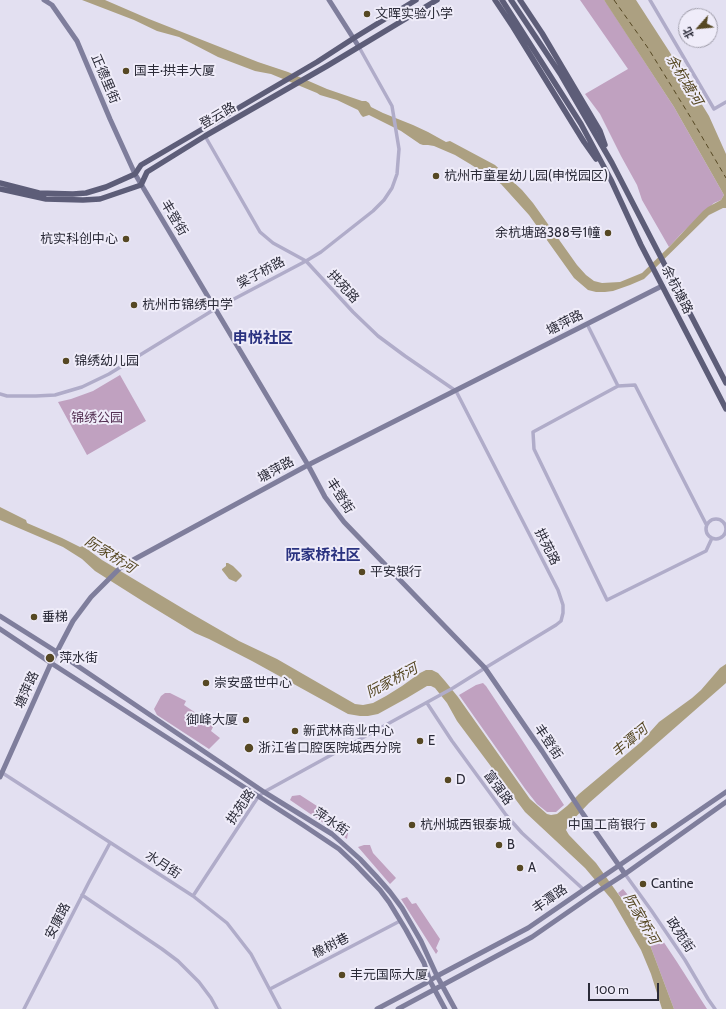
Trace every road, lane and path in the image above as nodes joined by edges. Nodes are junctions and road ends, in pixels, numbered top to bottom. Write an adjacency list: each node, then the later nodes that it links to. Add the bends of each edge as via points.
1 (44, 0): 11 (main road, 正德里街)
2 (57, 0): 11 (main road)
3 (329, 0): 12 (main road)
4 (416, 0): 12 (main road, 登云路)
5 (437, 0): 13 (main road, 登云路)
6 (495, 0): 18 (main road, 余杭塘路, via 584,142)
7 (502, 0): 18 (main road, 余杭塘路, via 581,124)
8 (511, 0): 16 (main road, 余杭塘路, via 561,75)
9 (520, 0): 16 (main road, 余杭塘路, via 600,131)
10 (650, 0): 14 (street, via 714,109)
11 (52, 5): 17 (main road, 正德里街, via 77,41)
12 (354, 38): 13 (main road); 17 (main road, 登云路, via 141,165)
13 (359, 47): 15 (main road, 登云路); 22 (street, 棠子桥路, via 392,106 399,149 397,174 384,200 369,215)
14 (726, 102)
15 (205, 136): 20 (main road, 登云路, via 147,172); 22 (street, 拱苑路, via 260,232 273,243)
16 (612, 162): 26 (main road, 余杭塘路)
17 (135, 174): 19 (main road, 登云路, via 97,190 73,194 39,193); 20 (main road, 丰登街)
18 (611, 180): 23 (main road, 余杭塘路)
19 (0, 183)
20 (141, 185): 21 (main road, via 100,199 83,200 46,199); 24 (main road, 丰登街)
21 (0, 189)
22 (306, 261): 24 (street, 棠子桥路); 28 (street, 拱苑路, via 378,336)
23 (662, 286): 25 (main road, 塘萍路); 30 (main road, 余杭塘路)
24 (215, 309): 29 (street, 棠子桥路, via 109,374 82,387 55,395); 31 (main road, 丰登街)
25 (587, 324): 27 (street); 28 (main road, 塘萍路)
26 (726, 383)
27 (618, 386): 32 (street, via 635,385); 34 (street, via 533,432 534,449 607,600 706,551)
28 (456, 391): 31 (main road, 塘萍路); 39 (street, 拱苑路, via 558,590 563,605 561,621)
29 (0, 394)
30 (726, 409)
31 (308, 465): 37 (main road, 塘萍路, via 120,568 91,597 73,621); 39 (main road, 丰登街, via 325,497 344,522)
32 (706, 524): 33 (street, via 717,518); 34 (street, via 707,534)
33 (726, 524): 34 (street, via 726,531 722,537)
34 (712, 538)
35 (0, 616): 37 (main road, 萍水街)
36 (0, 629): 38 (main road, 萍水街)
37 (57, 652): 38 (main road, 塘萍路); 42 (main road, 萍水街)
38 (51, 663): 41 (main road, 塘萍路); 44 (main road, 萍水街)
39 (485, 668): 40 (street, 拱苑路); 47 (main road, 丰登街)
40 (427, 703): 42 (street, 拱苑路); 49 (street, 富强路, via 506,815)
41 (1, 774): 46 (street, 水月街)
42 (264, 792): 44 (street, 拱苑路); 53 (main road, 萍水街, via 332,834 376,876 402,908)
43 (726, 792): 47 (main road, 丰潭路)
44 (258, 797): 51 (street, 拱苑路); 52 (main road, 萍水街, via 339,849 380,890)
45 (726, 802): 48 (main road, 丰潭路)
46 (110, 843): 50 (street, 安康路); 51 (street, 水月街)
47 (619, 866): 48 (main road); 49 (main road, 丰潭路)
48 (625, 874): 55 (main road, 丰潭路, via 532,936); 65 (street, 政苑街, via 681,954)
49 (583, 890): 53 (main road, 丰潭路, via 528,928)
50 (82, 895): 58 (street, 安康路); 59 (street, via 178,961 199,982)
51 (193, 896): 56 (street, 水月街, via 227,923 251,954)
52 (400, 921): 54 (main road, 萍水街, via 424,962); 56 (street, 橡树巷)
53 (437, 976): 54 (main road, 丰潭路); 55 (main road, 萍水街)
54 (430, 981): 57 (main road, 萍水街); 61 (main road, 丰潭路)
55 (442, 985): 57 (main road, 丰潭路); 64 (main road, 萍水街)
56 (270, 989): 60 (street, 水月街)
57 (435, 990): 62 (main road, 丰潭路); 63 (main road, 萍水街)
58 (24, 1009)
59 (217, 1009)
60 (280, 1009)
61 (377, 1009)
62 (398, 1009)
63 (445, 1009)
64 (455, 1009)
65 (715, 1009)

